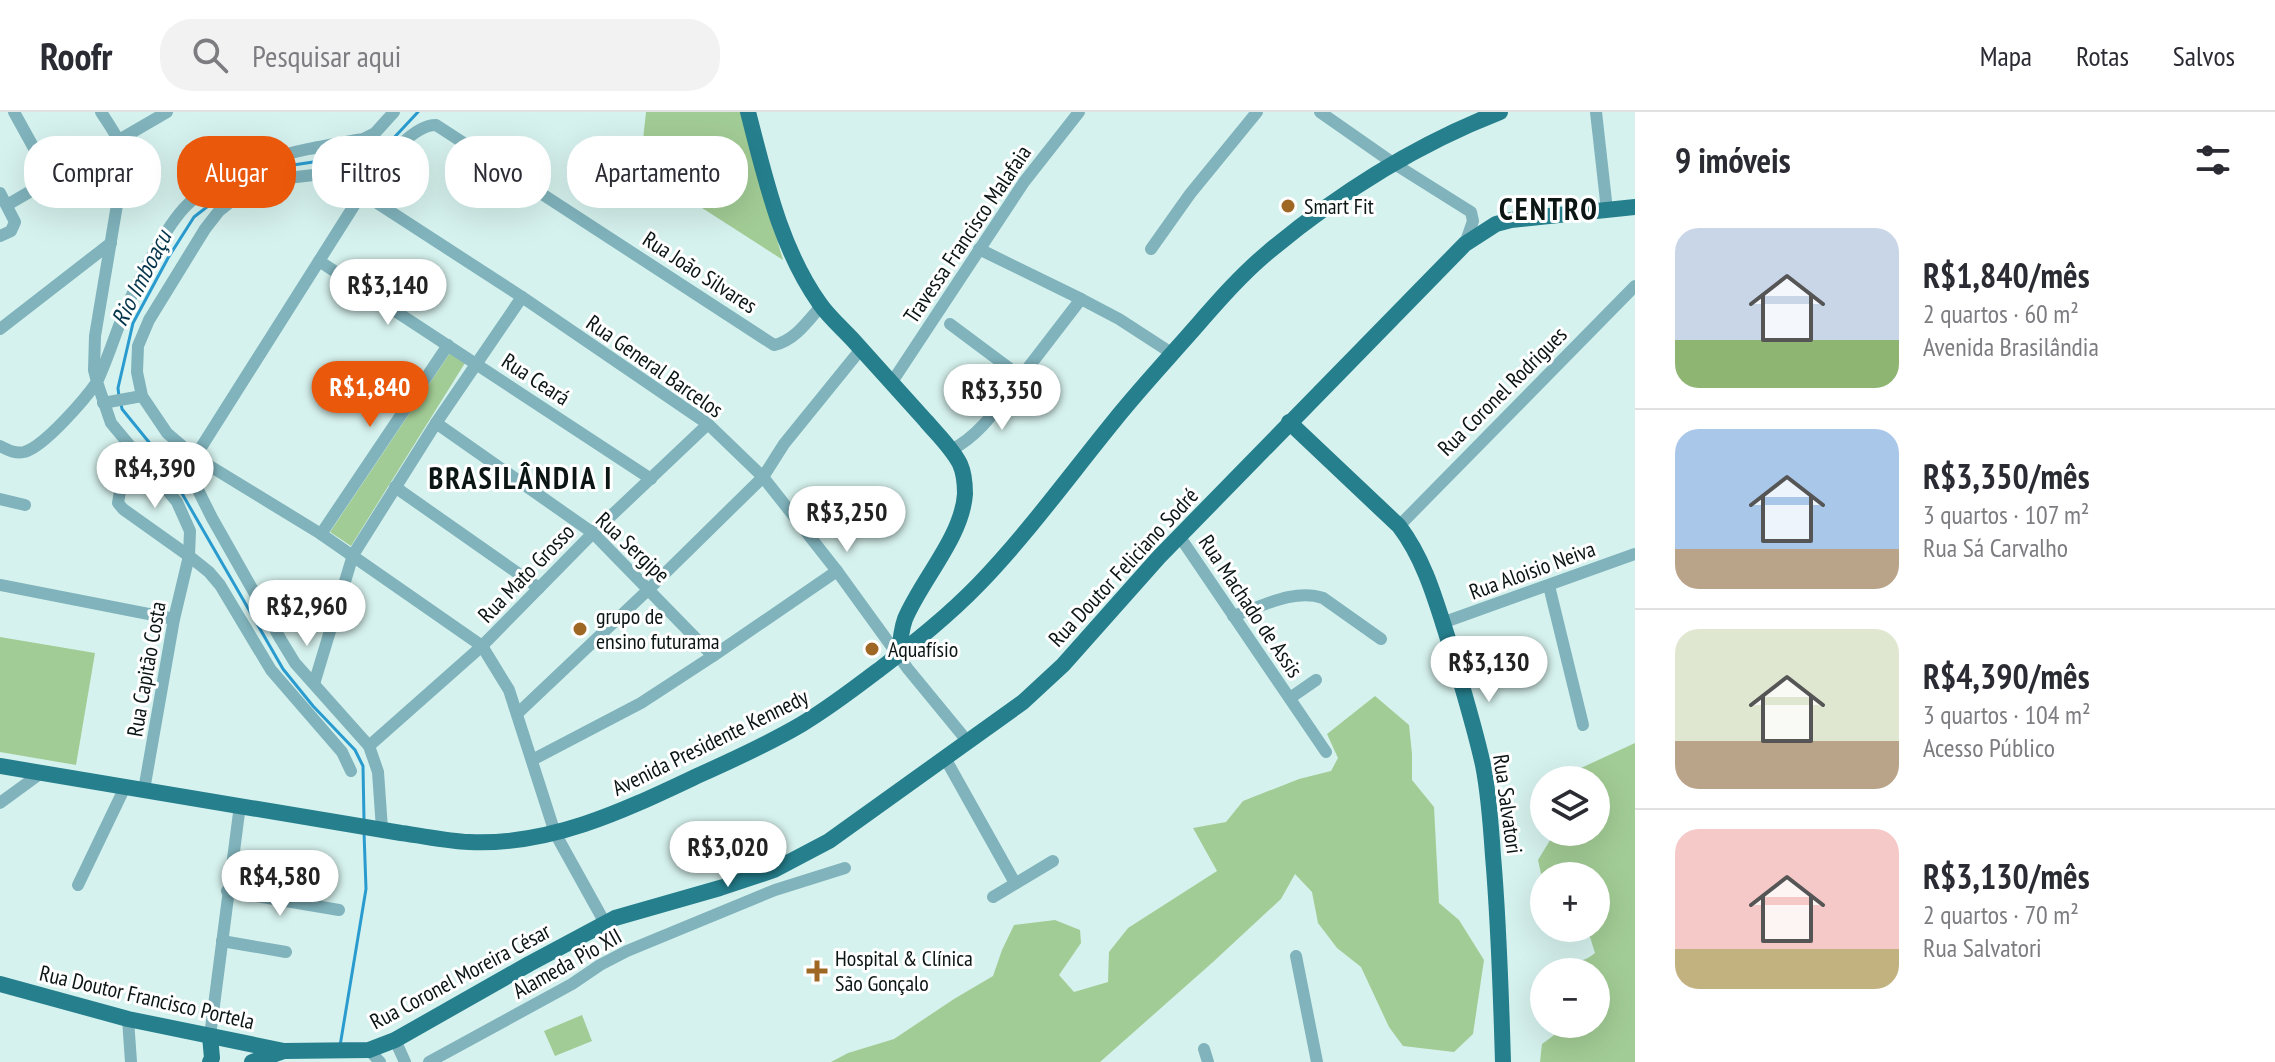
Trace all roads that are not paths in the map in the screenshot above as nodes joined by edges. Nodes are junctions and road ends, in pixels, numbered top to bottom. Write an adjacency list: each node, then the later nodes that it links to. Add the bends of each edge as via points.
1 (14, 112): 11 (street)
2 (101, 112): 12 (street)
3 (167, 112): 13 (street)
4 (394, 112): 41 (street, via 363,139 280,154 211,185 187,204 131,298)
5 (748, 112): 33 (main road, via 790,249)
6 (1079, 112): 27 (street, Travessa Francisco Malafaia)
7 (1257, 112): 28 (street)
8 (1320, 112): 15 (street)
9 (1596, 112): 23 (street)
10 (1490, 114): 15 (main road, Avenida Presidente Kennedy)
11 (27, 136)
12 (116, 136)
13 (126, 136)
14 (412, 136): 33 (street, Rua João Silvares, via 424,126 436,125 774,345 792,337)
15 (1393, 163): 26 (street, via 1471,212); 38 (main road, Avenida Presidente Kennedy, via 1265,255)
16 (312, 175): 43 (street, via 261,184 219,211 149,320 138,346)
17 (24, 190): 18 (street)
18 (3, 199): 24 (street, via 15,222)
19 (1635, 207): 23 (main road, Rua Doutor Feliciano Sodré)
20 (117, 208): 25 (street)
21 (353, 208): 29 (street)
22 (385, 208): 31 (street, Rua General Barcelos)
23 (1607, 210): 26 (main road, Rua Doutor Feliciano Sodré, via 1511,220)
24 (0, 236)
25 (111, 243): 35 (street); 41 (street, via 95,336)
26 (1465, 244): 45 (main road, Rua Doutor Feliciano Sodré)
27 (979, 249): 32 (street); 42 (street, Travessa Francisco Malafaia)
28 (1151, 249)
29 (319, 261): 36 (street, Rua Ceará); 50 (street)
30 (1635, 286): 57 (street, Rua Coronel Rodrigues)
31 (522, 297): 39 (street); 47 (street, Rua General Barcelos)
32 (1081, 299): 38 (street); 40 (street)
33 (821, 306): 37 (main road)
34 (950, 324): 40 (street)
35 (0, 329)
36 (448, 345): 39 (street, Rua Ceará); 59 (street)
37 (861, 349): 42 (main road); 52 (street)
38 (1173, 354): 74 (main road, Avenida Presidente Kennedy, via 985,577)
39 (477, 364): 46 (street); 53 (street, Rua Ceará)
40 (1021, 377): 49 (street, via 983,426)
41 (97, 382): 44 (street); 48 (street, via 36,446 13,452)
42 (892, 382): 49 (main road)
43 (138, 397): 44 (street); 50 (street)
44 (108, 402): 51 (street, via 111,423)
45 (1289, 422): 57 (main road, Rua Salvatori); 60 (main road, Rua Doutor Feliciano Sodré)
46 (436, 423): 54 (street); 58 (street, Rua Sergipe)
47 (708, 424): 52 (street, Rua General Barcelos); 53 (street, Rua Mato Grosso)
48 (0, 446)
49 (951, 450): 74 (main road, via 964,478 961,511 906,618)
50 (195, 457): 59 (street); 77 (street, via 192,478 212,518 295,663)
51 (142, 459): 63 (street, via 177,502 190,531); 63 (street, via 118,503)
52 (763, 477): 64 (street, Rua General Barcelos); 68 (street)
53 (651, 479): 58 (street, Rua Mato Grosso)
54 (395, 487): 62 (street); 67 (street)
55 (0, 499): 56 (street)
56 (25, 505)
57 (1399, 526): 71 (main road, Rua Salvatori, via 1420,560)
58 (593, 533): 67 (street, Rua Mato Grosso); 68 (street, Rua Sergipe)
59 (321, 534): 62 (street)
60 (1180, 537): 69 (street, Rua Machado de Assis); 81 (main road, Rua Doutor Feliciano Sodré, via 1063,665)
61 (1635, 554): 66 (street, Rua Aloisio Neiva)
62 (353, 555): 73 (street); 77 (street)
63 (189, 556): 70 (street, Rua Capitão Costa); 87 (street, via 220,585 271,670 342,752)
64 (837, 571): 74 (street, Rua General Barcelos); 75 (street)
65 (0, 585): 70 (street)
66 (1549, 586): 71 (street, Rua Aloisio Neiva); 80 (street)
67 (539, 588): 73 (street, Rua Mato Grosso)
68 (649, 589): 75 (street, Rua Sergipe); 79 (street)
69 (1233, 616): 72 (street, via 1313,594); 78 (street, Rua Machado de Assis)
70 (174, 619): 90 (street, Rua Capitão Costa)
71 (1442, 623): 120 (main road, Rua Salvatori, via 1468,704 1488,800 1500,930)
72 (1381, 639)
73 (482, 646): 79 (street); 82 (street, Rua Mato Grosso)
74 (899, 655): 81 (street, Rua General Barcelos); 94 (main road, Avenida Presidente Kennedy, via 769,743 645,801)
75 (713, 656): 85 (street, via 641,703)
76 (1316, 680): 78 (street, Rua Machado de Assis)
77 (314, 684): 82 (street)
78 (1290, 698): 83 (street, Rua Machado de Assis)
79 (518, 713): 85 (street)
80 (1583, 725)
81 (968, 742): 84 (main road, Rua Doutor Feliciano Sodré)
82 (369, 746): 93 (street, via 378,772)
83 (1326, 752)
84 (945, 758): 97 (street); 99 (main road, Rua Doutor Feliciano Sodré, via 829,841 774,870)
85 (532, 760): 94 (street)
86 (0, 766): 88 (main road, Avenida Presidente Kennedy)
87 (351, 771)
88 (41, 773): 89 (main road, Avenida Presidente Kennedy); 91 (street)
89 (125, 787): 90 (main road, Avenida Presidente Kennedy); 98 (street)
90 (144, 790): 92 (main road, Avenida Presidente Kennedy)
91 (0, 803)
92 (240, 805): 93 (main road, Avenida Presidente Kennedy); 100 (street)
93 (379, 829): 94 (main road, Avenida Presidente Kennedy, via 468,842)
94 (555, 833): 104 (street)
95 (1053, 861): 97 (street)
96 (845, 868): 102 (street, Alameda Pio XII)
97 (1015, 883): 101 (street)
98 (78, 885)
99 (720, 888): 102 (street); 104 (main road, Rua Doutor Feliciano Sodré)
100 (227, 891): 103 (street); 105 (street)
101 (993, 897)
102 (730, 908): 118 (street, Alameda Pio XII, via 627,951)
103 (339, 910)
104 (605, 923): 111 (main road, Rua Coronel Moreira César)
105 (222, 941): 106 (street); 110 (street)
106 (286, 952)
107 (1296, 956): 119 (street)
108 (0, 984): 109 (main road, Rua Doutor Francisco Portela)
109 (128, 1019): 110 (main road, Rua Doutor Francisco Portela); 114 (street)
110 (210, 1036): 112 (main road, Rua Doutor Francisco Portela); 115 (main road)
111 (395, 1040): 113 (main road, Rua Coronel Moreira César); 117 (street)
112 (284, 1051): 113 (main road, Rua Coronel Moreira César); 116 (main road)
113 (374, 1056)
114 (131, 1062)
115 (210, 1062)
116 (252, 1062)
117 (405, 1062)
118 (429, 1062)
119 (1317, 1062)
120 (1503, 1062)

